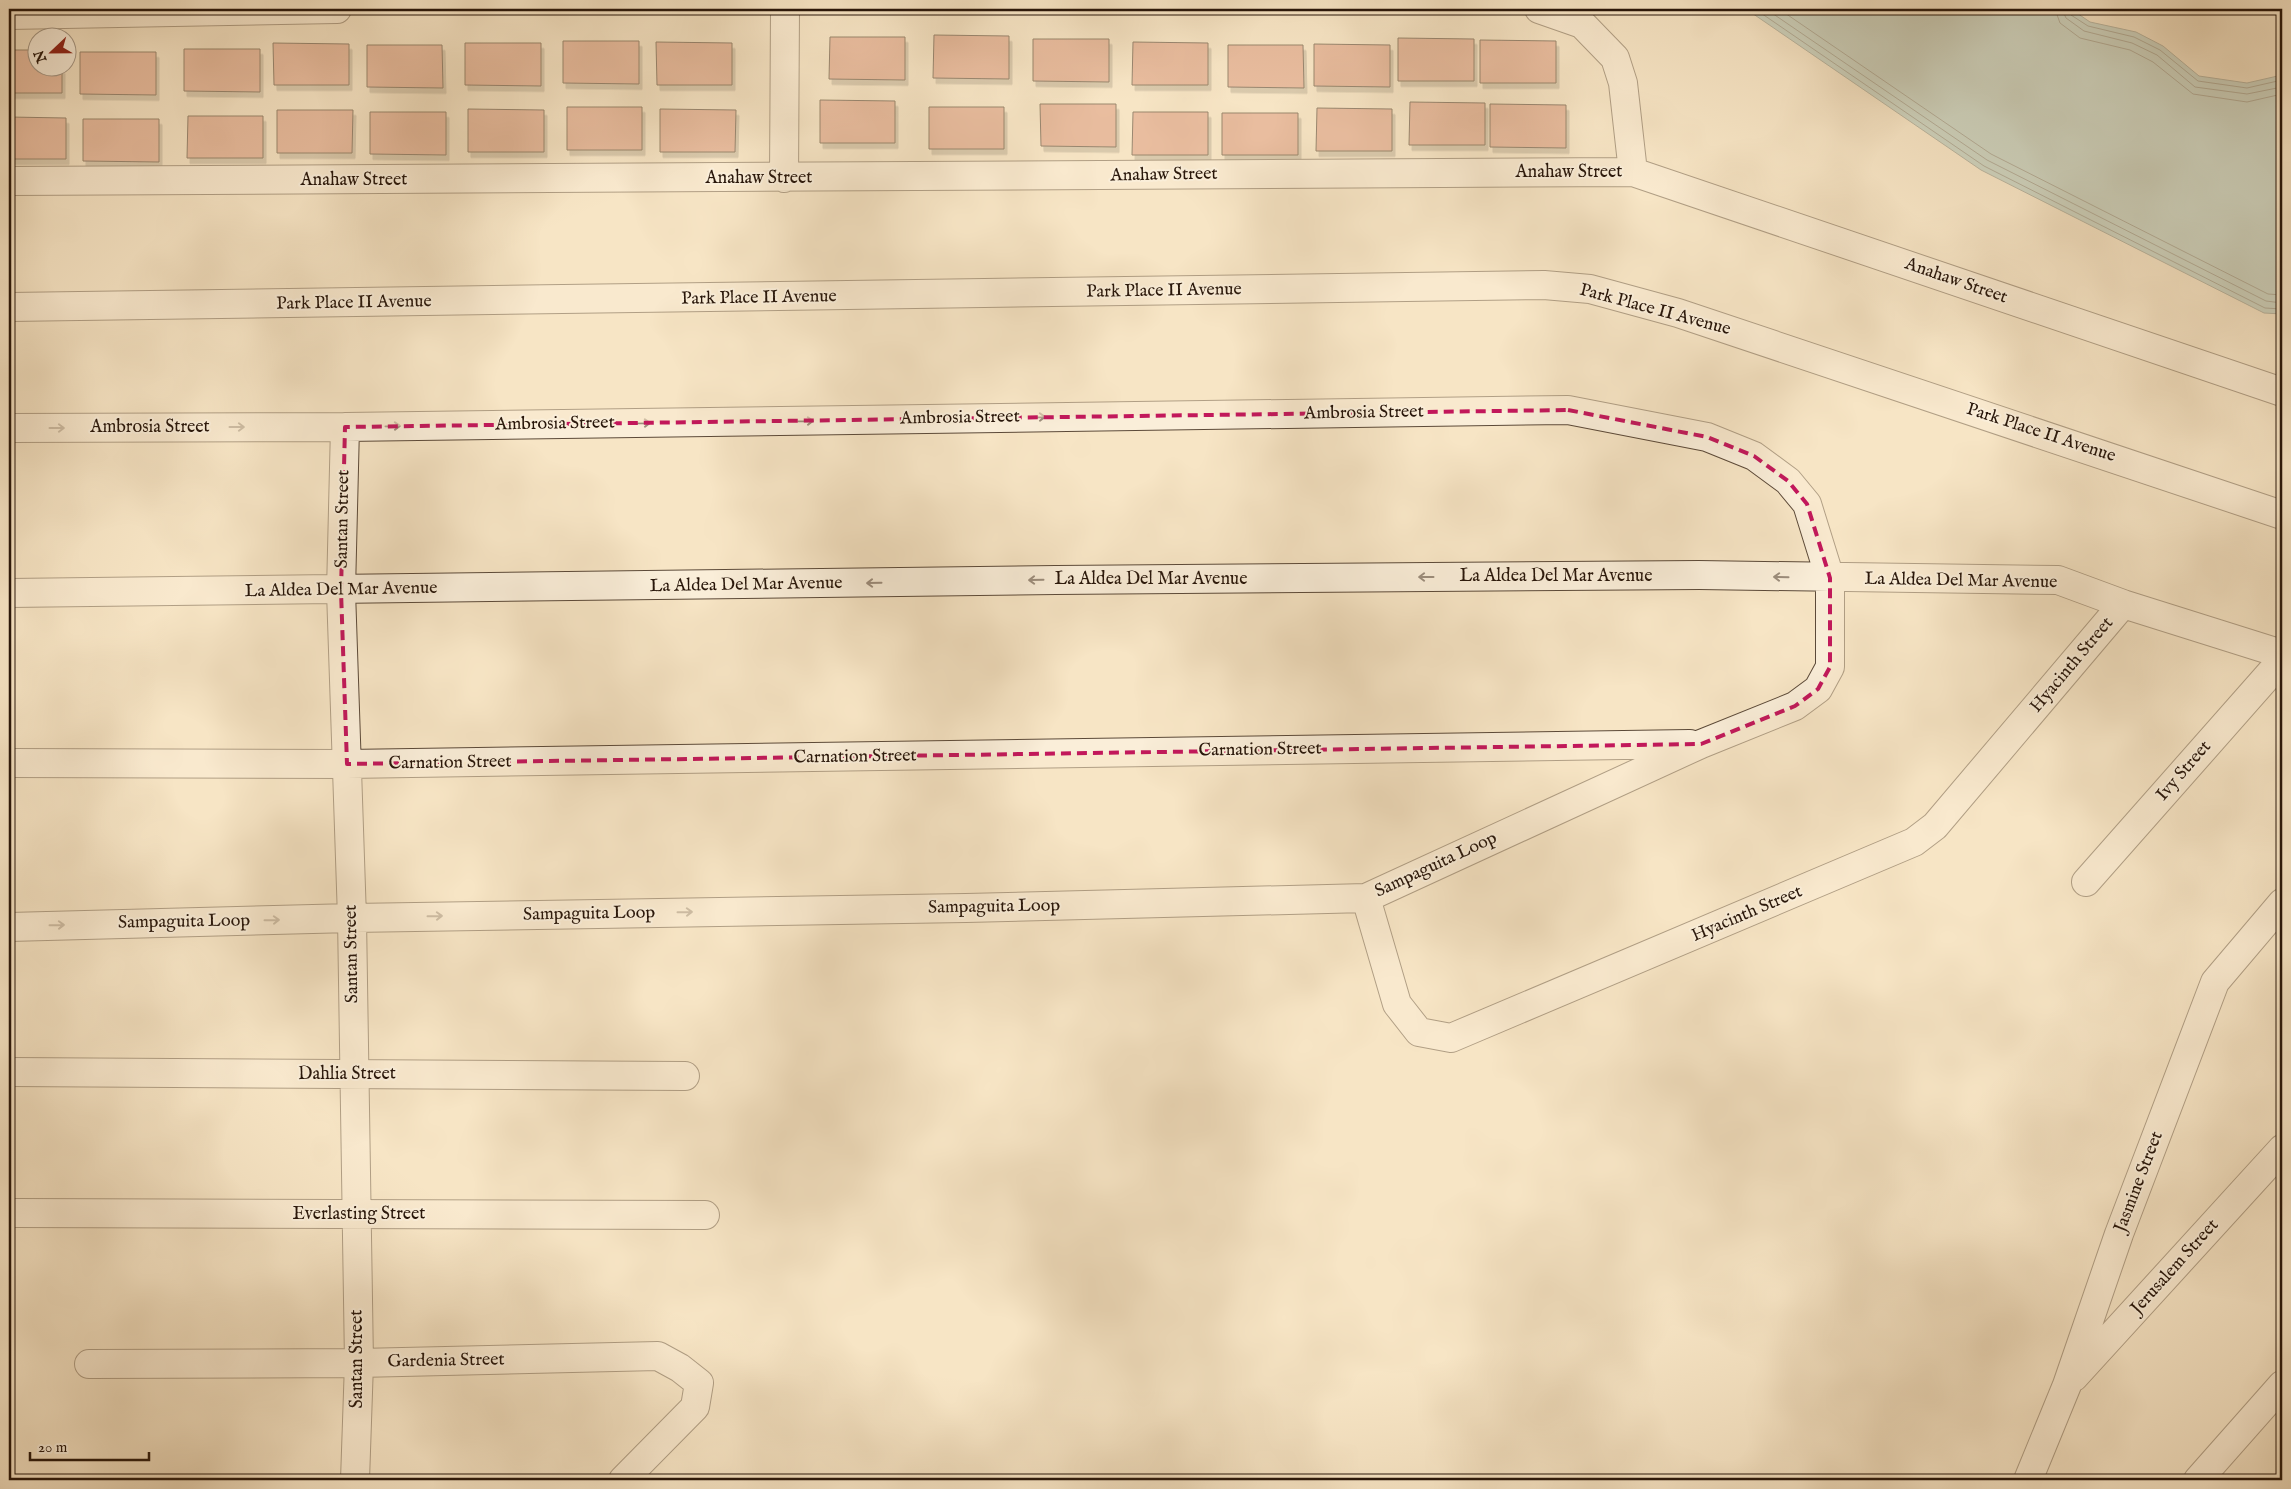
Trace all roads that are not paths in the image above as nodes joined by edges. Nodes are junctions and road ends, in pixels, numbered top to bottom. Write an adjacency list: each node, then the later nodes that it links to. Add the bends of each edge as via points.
1 (337, 9): 4 (street)
2 (785, 9): 7 (street)
3 (1539, 9): 6 (street, via 1582,24 1615,58 1623,83)
4 (72, 12): 5 (street)
5 (9, 16)
6 (1633, 172): 7 (street, Anahaw Street); 10 (street, Anahaw Street)
7 (784, 178): 8 (street, Anahaw Street)
8 (9, 181)
9 (9, 307): 13 (street, Park Place II Avenue, via 1544,286 1590,289 1678,313)
10 (2282, 392)
11 (345, 427): 12 (street, Ambrosia Street, one-way to 11); 14 (street, Ambrosia Street, one-way to 14, via 1568,410 1707,437 1754,456 1788,481 1807,504); 15 (street, Santan Street)
12 (9, 428)
13 (2282, 515)
14 (1830, 578): 15 (street, La Aldea Del Mar Avenue, one-way to 15, via 1689,575 1056,580); 17 (street, La Aldea Del Mar Avenue, via 2058,580); 20 (street, Sampaguita Loop, via 1830,667 1818,689 1795,706)
15 (341, 591): 16 (street, La Aldea Del Mar Avenue); 22 (street, Santan Street)
16 (9, 593)
17 (2123, 604): 18 (street, La Aldea Del Mar Avenue); 24 (street, Hyacinth Street, via 1935,826 1914,842 1451,1038 1419,1032 1396,1004)
18 (2282, 654)
19 (2282, 660): 23 (street, Ivy Street)
20 (1700, 744): 22 (street, Carnation Street); 24 (street, Sampaguita Loop)
21 (9, 763): 22 (street, Carnation Street)
22 (347, 764): 26 (street, Santan Street)
23 (2086, 882)
24 (1366, 898): 26 (street, Sampaguita Loop, one-way to 24)
25 (2282, 903): 37 (street, Jasmine Street, via 2215,982 2119,1234)
26 (352, 918): 27 (street, Sampaguita Loop, one-way to 26); 29 (street, Santan Street)
27 (9, 927)
28 (9, 1072): 29 (street, Dahlia Street)
29 (354, 1074): 30 (street, Dahlia Street); 33 (street, Santan Street)
30 (685, 1076)
31 (2282, 1149): 37 (street, Jerusalem Street)
32 (14, 1213): 33 (street, Everlasting Street)
33 (356, 1214): 34 (street, Everlasting Street); 35 (street, Santan Street)
34 (704, 1215)
35 (360, 1363): 36 (street, Gardenia Street); 40 (street, Santan Street); 41 (street, Gardenia Street, via 658,1356 699,1384 696,1407)
36 (89, 1364)
37 (2068, 1385): 39 (street, Jasmine Street)
38 (2282, 1386): 42 (street)
39 (2030, 1479)
40 (354, 1480)
41 (623, 1480)
42 (2198, 1480)

